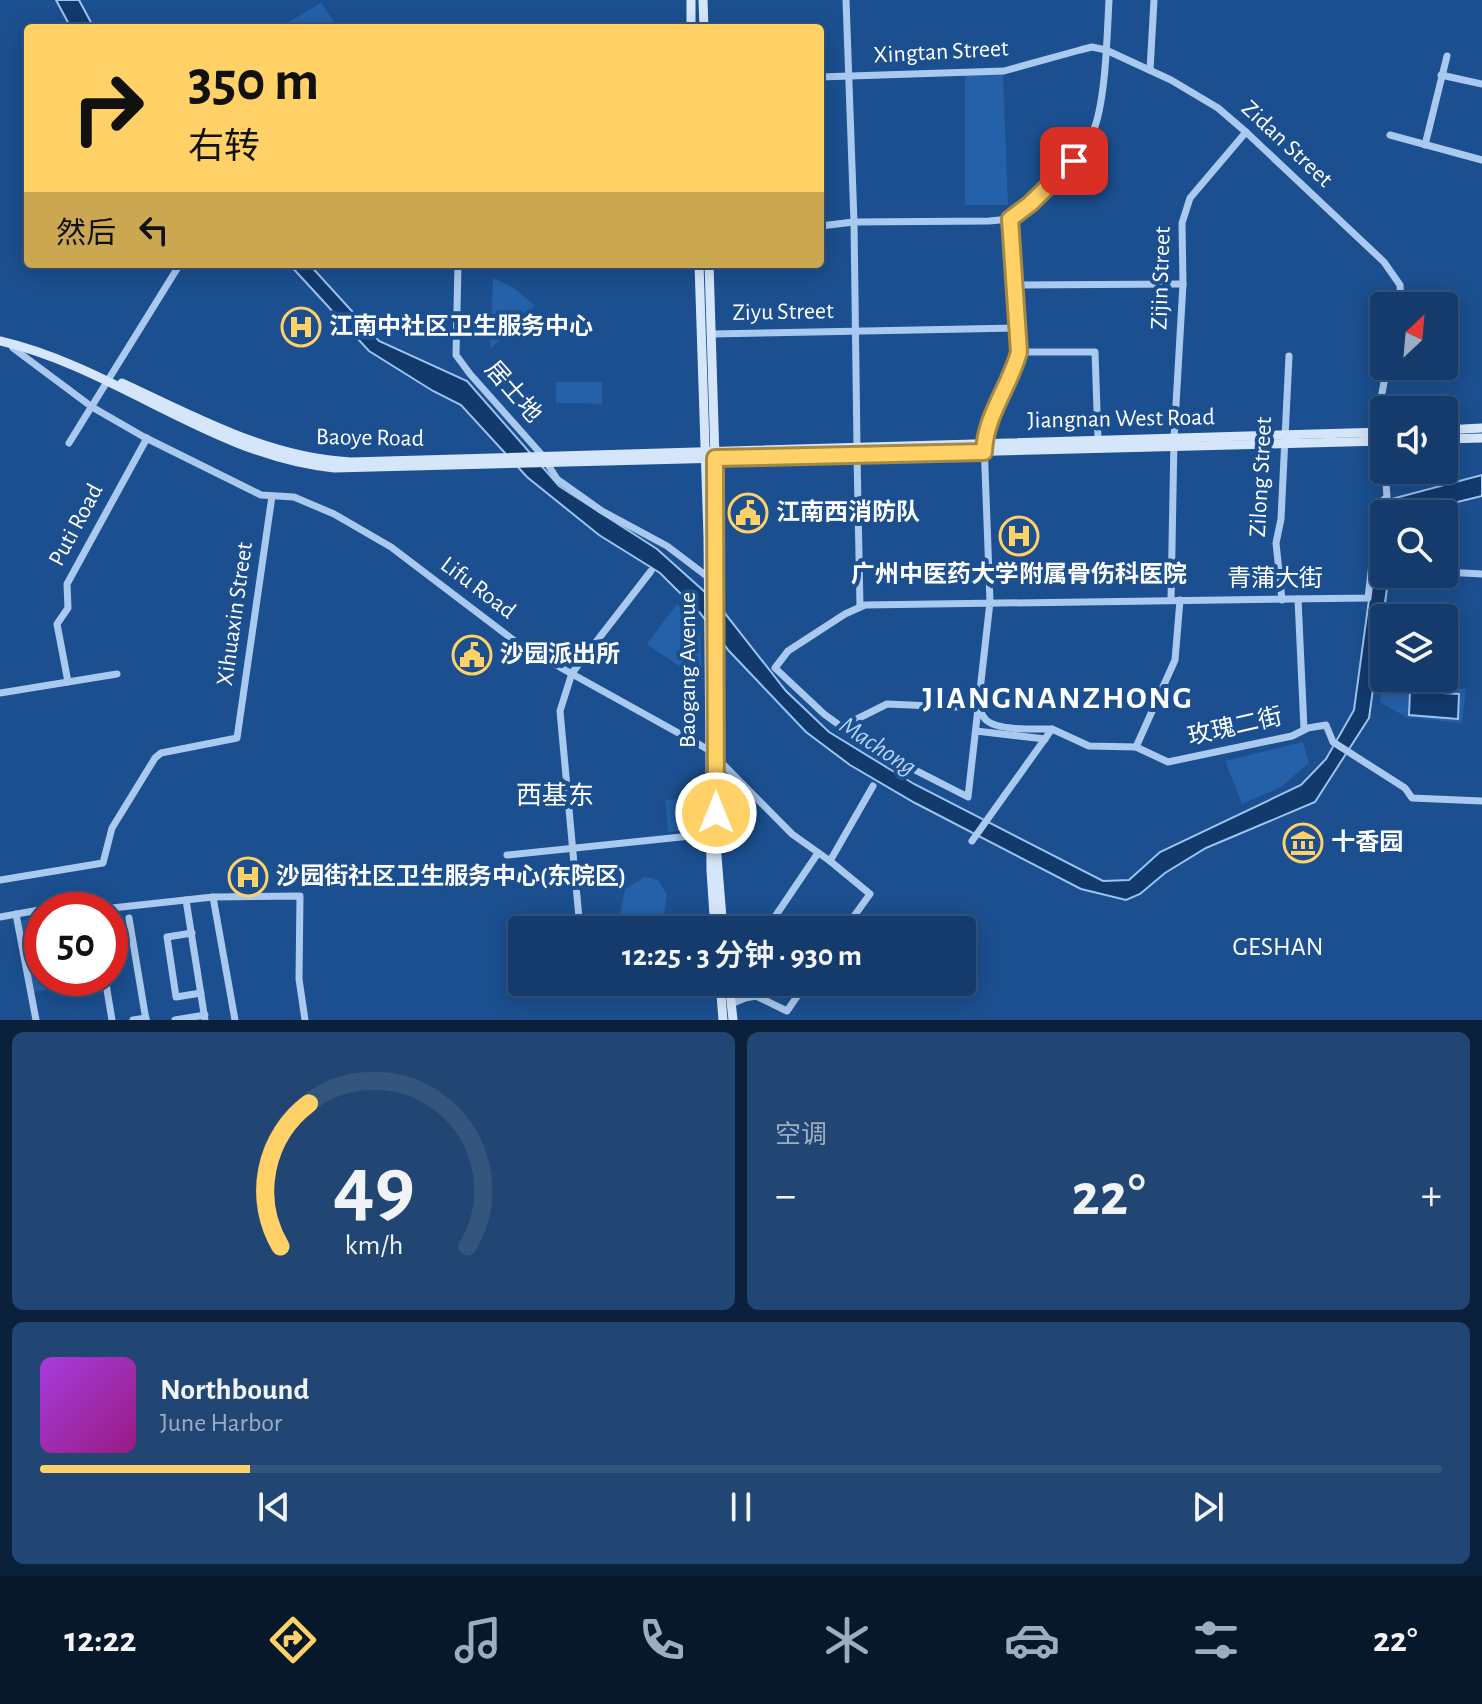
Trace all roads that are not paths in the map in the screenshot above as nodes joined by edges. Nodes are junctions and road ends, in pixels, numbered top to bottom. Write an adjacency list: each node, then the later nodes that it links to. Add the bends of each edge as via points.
1 (691, 0): 6 (main road)
2 (703, 0): 7 (main road)
3 (846, 0): 13 (street)
4 (1109, 0): 8 (street)
5 (1154, 0): 10 (street)
6 (691, 24)
7 (704, 24)
8 (1106, 50): 10 (street, Zidan Street); 13 (street, Xingtan Street, via 1092,47 1004,71); 19 (street, via 1096,126 1087,144)
9 (1447, 56): 11 (street)
10 (1150, 70): 15 (street, Zidan Street, via 1211,104)
11 (1441, 75): 14 (street); 17 (street)
12 (824, 77): 13 (street, Xingtan Street)
13 (847, 77): 20 (street)
14 (1482, 84)
15 (1246, 132): 26 (street, Zijin Street, via 1184,210); 28 (street, Zidan Street, via 1384,262)
16 (1390, 135): 17 (street)
17 (1425, 145): 18 (street)
18 (1482, 160)
19 (1010, 219): 20 (street); 27 (street)
20 (854, 222): 21 (street); 30 (street)
21 (824, 226)
22 (178, 268): 35 (street)
23 (458, 268): 50 (street, 居士地, via 456,355)
24 (699, 268): 49 (main road, Baogang Avenue)
25 (709, 268): 31 (main road, Baogang Avenue)
26 (1183, 284): 27 (street); 46 (street, Zijin Street)
27 (1016, 285): 29 (street)
28 (1400, 292)
29 (1017, 328): 30 (street, Ziyu Street); 33 (street)
30 (855, 331): 31 (street, Ziyu Street); 48 (street)
31 (711, 334): 49 (main road, Baogang Avenue)
32 (2, 340): 35 (main road, Baoye Road, via 47,349); 36 (street, Lifu Road)
33 (1019, 352): 42 (street, via 1095,352); 47 (street)
34 (1289, 356): 43 (street, Zilong Street)
35 (108, 380): 36 (street); 50 (main road, Baoye Road, via 265,447 309,458)
36 (92, 407): 40 (street, Lifu Road); 45 (street)
37 (1482, 428): 38 (main road)
38 (1458, 429)
39 (1370, 436): 43 (main road)
40 (147, 438): 52 (street, Lifu Road); 65 (street, Puti Road, via 67,584 68,608 57,624)
41 (1482, 438): 44 (main road)
42 (1098, 439): 46 (main road, Jiangnan West Road); 47 (main road, Jiangnan West Road)
43 (1283, 439): 46 (main road); 60 (street, Zilong Street, via 1276,543)
44 (1458, 439)
45 (69, 443)
46 (1174, 443): 47 (main road); 59 (street, Zijin Street)
47 (984, 447): 48 (main road); 61 (street)
48 (857, 450): 49 (main road); 62 (street)
49 (710, 454): 50 (main road, Baoye Road); 53 (main road, Baogang Avenue)
50 (544, 460): 57 (street, 居士地, via 571,491 667,546)
51 (1386, 484): 58 (street, 青蒲大街, via 1368,598)
52 (272, 496): 63 (street, Lifu Road, via 294,497 334,514 391,547 520,645); 83 (street, Xihuaxin Street, via 237,738 155,758 112,828 103,863)
53 (712, 536): 57 (main road, Baogang Avenue); 74 (main road, Baogang Avenue)
54 (651, 571): 63 (street)
55 (1458, 573): 56 (street)
56 (1482, 574)
57 (708, 577): 74 (main road, Baogang Avenue)
58 (1298, 599): 60 (street, 青蒲大街); 69 (street)
59 (1175, 600): 60 (street, 青蒲大街); 61 (street, 青蒲大街); 73 (street, Zijin Street, via 1175,660)
60 (1282, 600)
61 (990, 602): 62 (street, 青蒲大街); 67 (street)
62 (860, 607): 71 (street, via 788,651 775,668)
63 (572, 673): 74 (street, Lifu Road); 79 (street, via 560,711)
64 (117, 674): 65 (street)
65 (68, 682): 66 (street)
66 (0, 693)
67 (978, 708): 68 (street, via 997,725); 70 (street); 71 (street, via 887,704 855,720)
68 (1052, 729): 72 (street); 73 (street, 玫瑰二街, via 1089,746)
69 (1304, 729): 73 (street, 玫瑰二街, via 1168,762); 76 (street, 玫瑰二街, via 1326,725 1333,742 1405,788 1412,798)
70 (976, 731): 71 (street, via 968,797); 72 (street)
71 (846, 732)
72 (1045, 739): 78 (street)
73 (1136, 747)
74 (712, 754): 77 (main road, Baogang Avenue); 80 (street, Lifu Road); 89 (main road, Baogang Avenue)
75 (873, 786): 82 (street)
76 (1482, 801)
77 (710, 834): 79 (street); 88 (main road, Baogang Avenue)
78 (972, 841)
79 (573, 850): 81 (street); 87 (street)
80 (818, 853): 82 (street, Lifu Road); 90 (street)
81 (507, 855)
82 (830, 861): 91 (street, Lifu Road, via 870,894)
83 (0, 880)
84 (213, 897): 85 (street); 110 (street); 111 (street, via 300,896 299,979)
85 (186, 900): 86 (street, via 112,908 94,900); 94 (street)
86 (16, 914): 92 (street); 106 (street)
87 (579, 916)
88 (714, 916)
89 (722, 916)
90 (775, 916)
91 (854, 916)
92 (0, 917)
93 (129, 918): 105 (street)
94 (192, 933): 95 (street); 95 (street, via 167,937 176,997)
95 (201, 993): 104 (street)
96 (108, 996): 107 (street)
97 (721, 996): 112 (main road)
98 (730, 996): 103 (main road)
99 (756, 996): 102 (street)
100 (756, 996): 101 (street, via 787,1011)
101 (797, 996)
102 (745, 998): 103 (street)
103 (731, 1004): 113 (main road)
104 (205, 1018): 109 (street)
105 (146, 1019): 108 (street)
106 (36, 1020)
107 (112, 1020)
108 (133, 1020)
109 (175, 1020)
110 (235, 1020)
111 (305, 1020)
112 (723, 1020)
113 (733, 1020)

